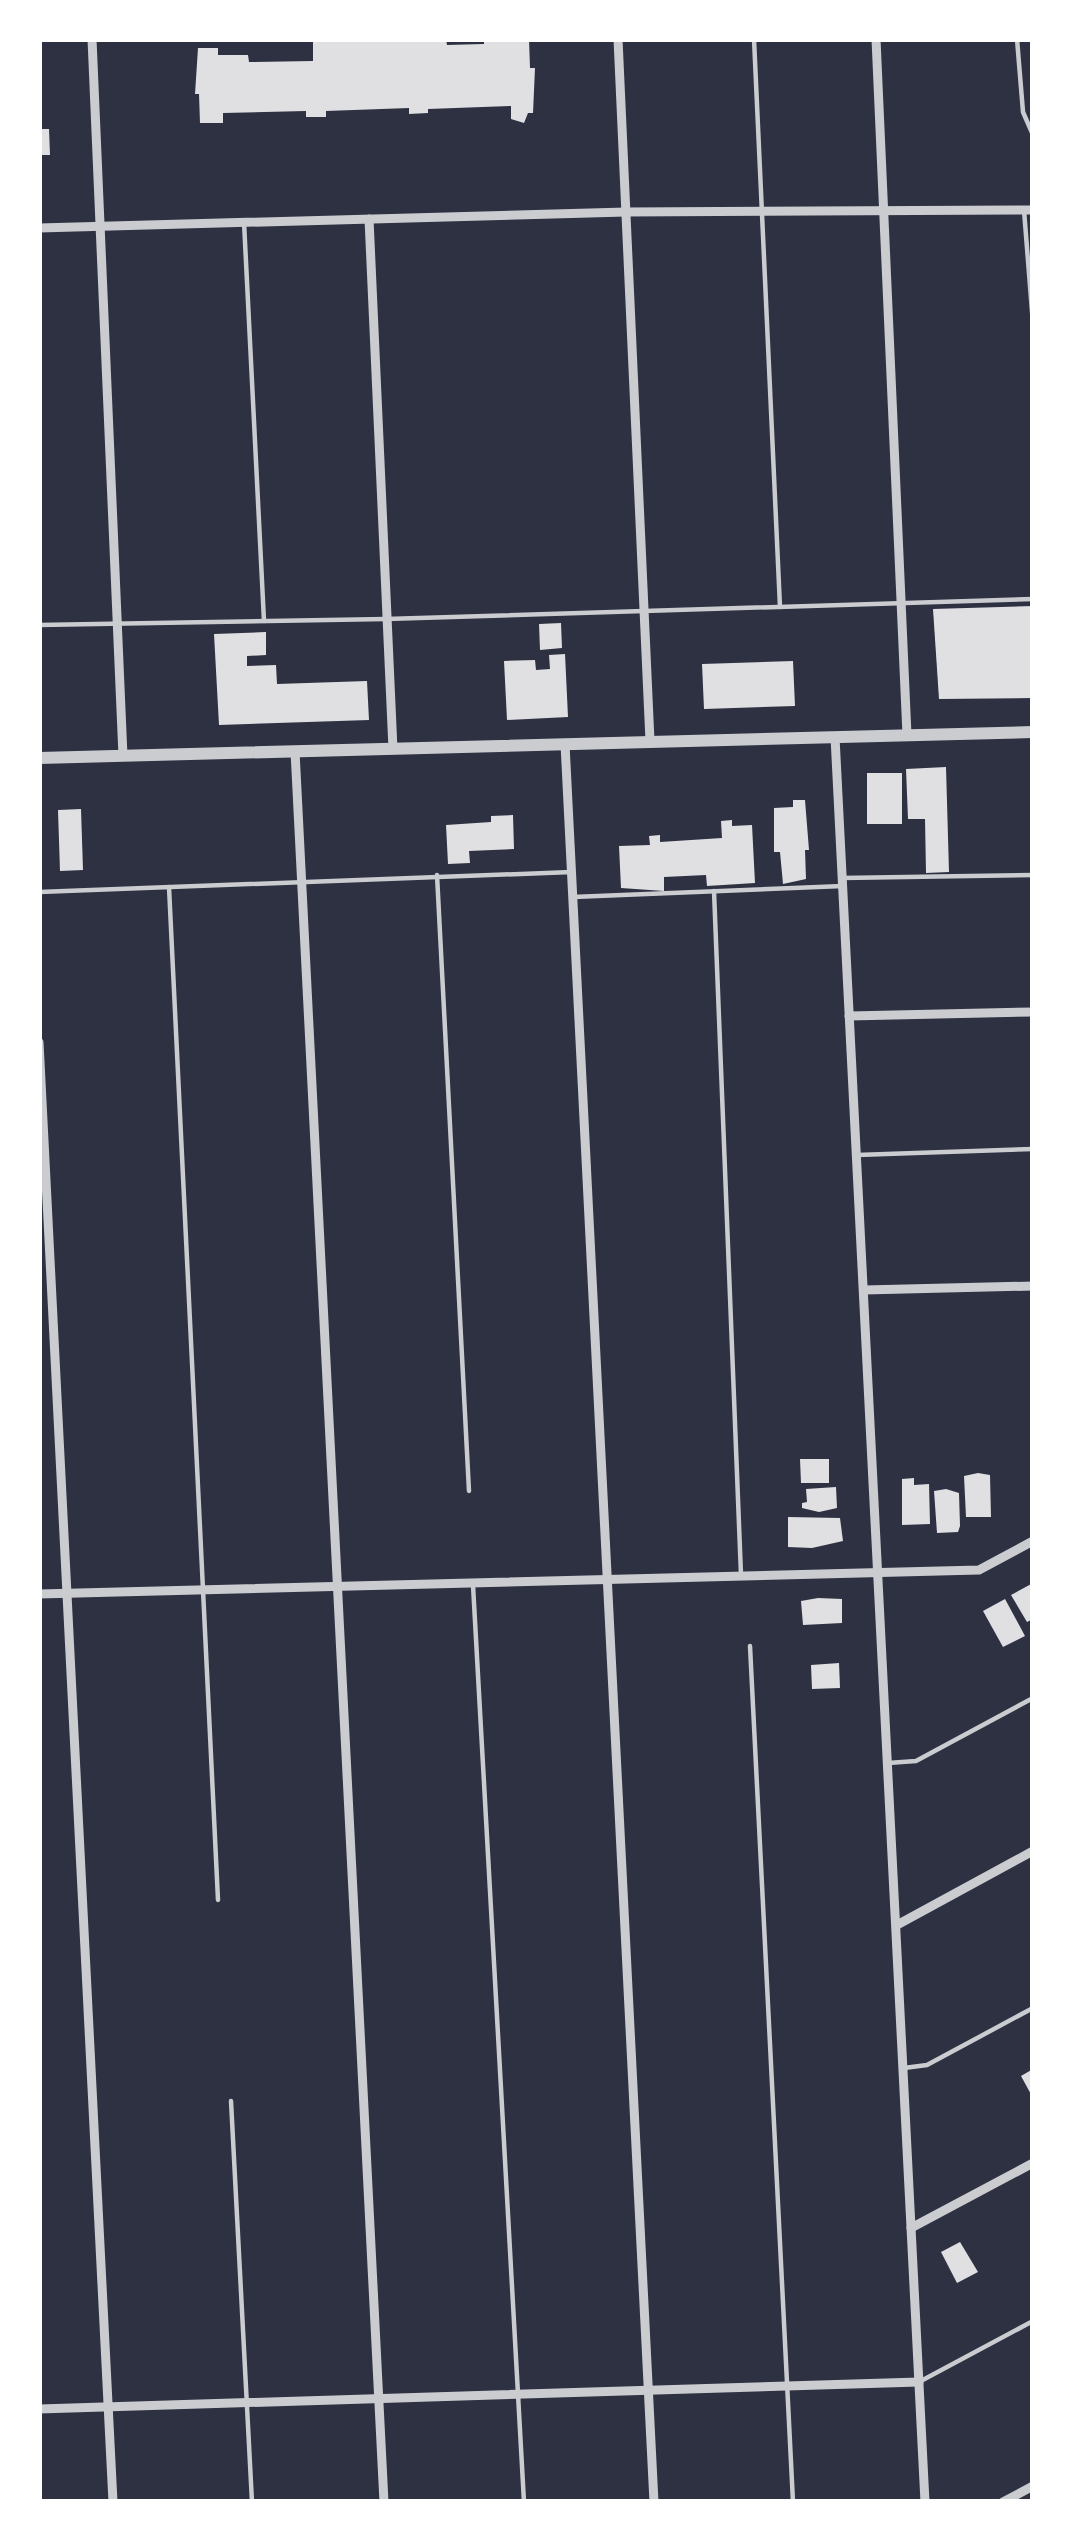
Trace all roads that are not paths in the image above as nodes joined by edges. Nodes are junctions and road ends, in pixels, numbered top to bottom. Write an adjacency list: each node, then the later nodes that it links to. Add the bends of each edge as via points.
1 (92, 39): 13 (street)
2 (618, 39): 9 (street)
3 (754, 39): 10 (lane)
4 (876, 39): 7 (street)
5 (1017, 39): 6 (lane, via 1023,112)
6 (1033, 135)
7 (884, 210): 8 (street); 10 (street); 17 (street)
8 (1029, 210): 15 (lane)
9 (626, 212): 10 (street); 11 (street); 19 (street)
10 (761, 212): 18 (lane)
11 (369, 219): 12 (street); 20 (street)
12 (244, 222): 13 (street); 21 (lane)
13 (100, 226): 14 (street); 22 (street)
14 (39, 228)
15 (1033, 324)
16 (1033, 599): 17 (lane)
17 (901, 603): 18 (lane); 25 (street)
18 (780, 607): 19 (lane)
19 (644, 611): 20 (lane); 27 (street)
20 (386, 619): 21 (lane); 29 (street)
21 (264, 621): 22 (lane)
22 (118, 624): 23 (lane); 31 (street)
23 (39, 625)
24 (1033, 732): 25 (street)
25 (907, 735): 26 (street)
26 (836, 737): 27 (street); 37 (street)
27 (650, 742): 28 (street)
28 (566, 744): 29 (street); 33 (street)
29 (393, 748): 30 (street)
30 (295, 751): 31 (street); 36 (street)
31 (124, 756): 32 (street)
32 (39, 758)
33 (572, 872): 34 (lane); 41 (street)
34 (437, 875): 36 (lane); 49 (lane)
35 (1033, 875): 37 (lane)
36 (303, 882): 38 (lane); 55 (street)
37 (843, 882): 39 (lane); 43 (street)
38 (169, 887): 40 (lane); 56 (lane)
39 (713, 891): 41 (lane); 52 (lane)
40 (39, 892)
41 (573, 897): 53 (street)
42 (1033, 1012): 43 (street)
43 (849, 1016): 46 (street)
44 (39, 1042): 57 (street)
45 (1033, 1149): 46 (lane)
46 (856, 1155): 48 (street)
47 (1033, 1286): 48 (street)
48 (864, 1290): 51 (street)
49 (469, 1491)
50 (1033, 1540): 51 (street, via 979,1570)
51 (878, 1572): 52 (street); 61 (street)
52 (741, 1576): 53 (street)
53 (607, 1579): 54 (street); 73 (street)
54 (473, 1582): 55 (street); 74 (lane)
55 (338, 1586): 56 (street); 75 (street)
56 (203, 1590): 57 (street); 63 (lane)
57 (67, 1593): 58 (street); 77 (street)
58 (39, 1594)
59 (750, 1646): 72 (lane)
60 (1033, 1698): 61 (lane, via 916,1760)
61 (888, 1763): 64 (street)
62 (1033, 1851): 64 (street)
63 (218, 1900)
64 (897, 1925): 66 (street)
65 (1033, 2008): 66 (lane, via 927,2065)
66 (904, 2068): 69 (street)
67 (231, 2101): 76 (lane)
68 (1033, 2163): 69 (street)
69 (911, 2228): 71 (street)
70 (1033, 2320): 71 (lane)
71 (919, 2382): 72 (street); 86 (street)
72 (788, 2388): 73 (street); 85 (lane)
73 (649, 2392): 74 (street); 84 (street)
74 (519, 2396): 75 (street); 83 (lane)
75 (379, 2399): 76 (street); 82 (street)
76 (247, 2403): 77 (street); 81 (lane)
77 (108, 2407): 78 (street); 80 (street)
78 (39, 2409)
79 (1033, 2486): 87 (street)
80 (113, 2502)
81 (252, 2502)
82 (384, 2502)
83 (524, 2502)
84 (654, 2502)
85 (793, 2502)
86 (925, 2502)
87 (1003, 2502)

